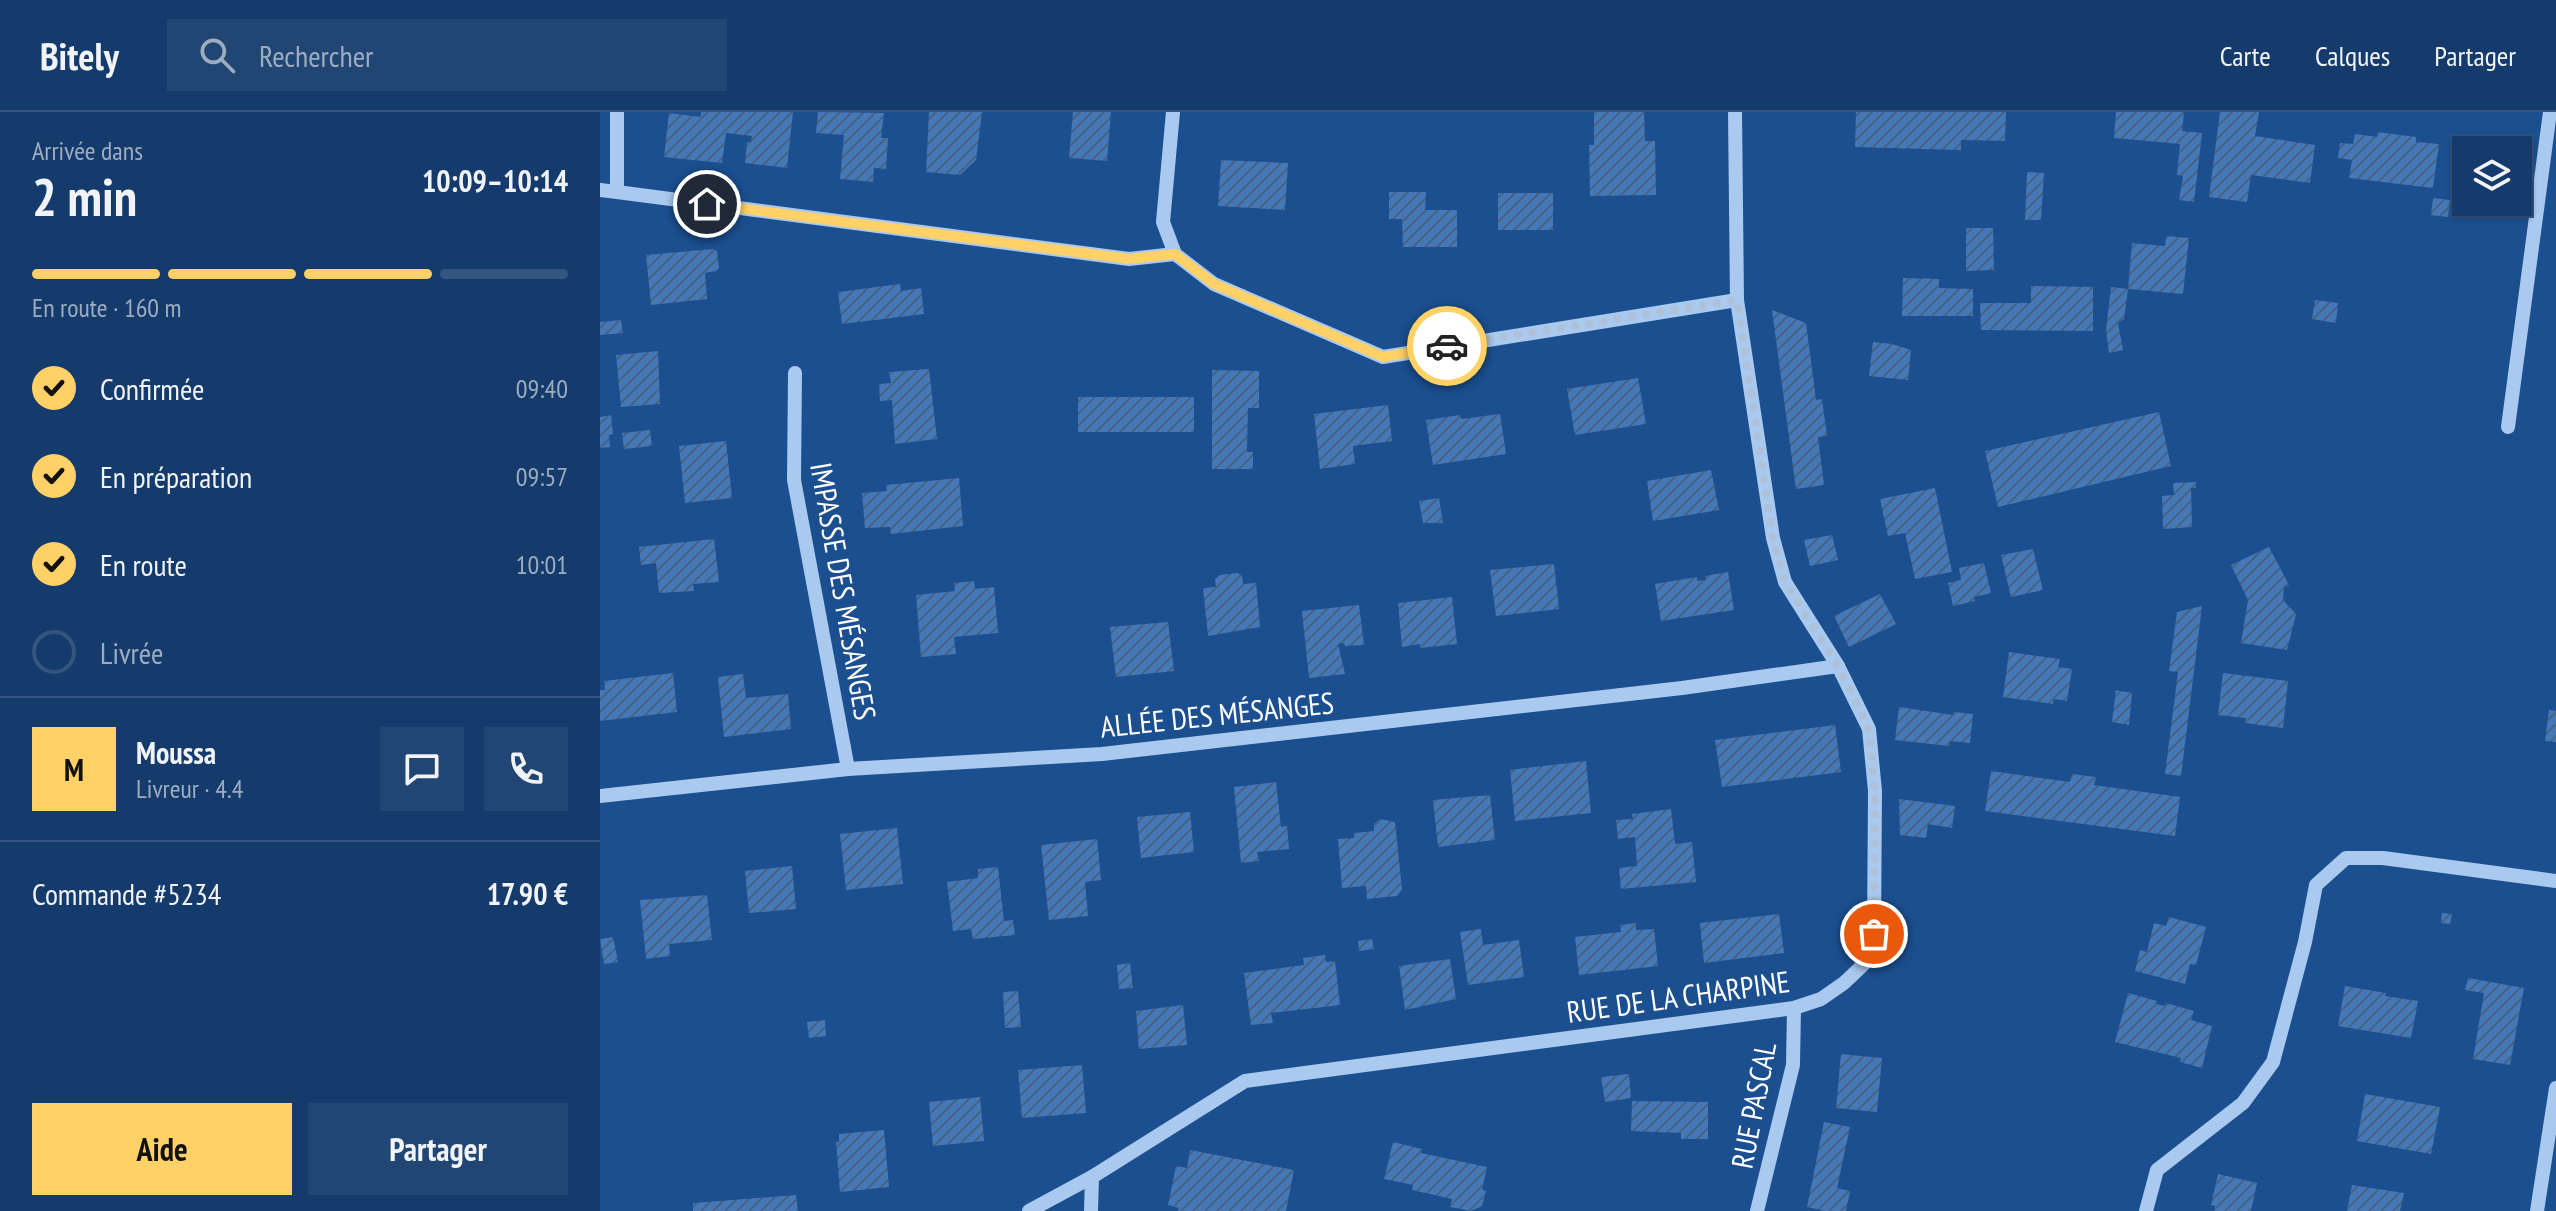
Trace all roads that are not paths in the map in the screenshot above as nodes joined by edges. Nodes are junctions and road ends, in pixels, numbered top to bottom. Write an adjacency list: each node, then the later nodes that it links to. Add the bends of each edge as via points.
1 (617, 112): 6 (street)
2 (1173, 112): 7 (street, via 1163,222)
3 (1735, 112): 8 (street, RUE DE LA CHARPINE)
4 (2550, 112): 10 (street)
5 (600, 190): 6 (street)
6 (617, 192): 7 (street, via 1129,259)
7 (1175, 254): 8 (street, via 1214,284 1383,357)
8 (1737, 300): 11 (street, RUE DE LA CHARPINE, via 1773,538 1785,582)
9 (795, 373): 12 (street, IMPASSE DES MÉSANGES, via 794,480)
10 (2508, 427)
11 (1838, 666): 12 (street, ALLÉE DES MÉSANGES, via 1102,754); 15 (street, RUE DE LA CHARPINE, via 1869,729 1875,791 1874,934 1864,964 1844,983 1821,999)
12 (848, 769): 13 (street, ALLÉE DES MÉSANGES)
13 (600, 796)
14 (2556, 881): 21 (street, via 2383,858 2346,858 2316,885 2273,1062 2243,1103 2157,1170)
15 (1794, 1008): 17 (street, RUE DE LA CHARPINE, via 1245,1081); 20 (street, RUE PASCAL, via 1793,1065)
16 (2556, 1088): 22 (street)
17 (1092, 1177): 18 (street, RUE DE LA CHARPINE); 19 (street)
18 (1029, 1211)
19 (1091, 1211)
20 (1757, 1211)
21 (2146, 1211)
22 (2537, 1211)

